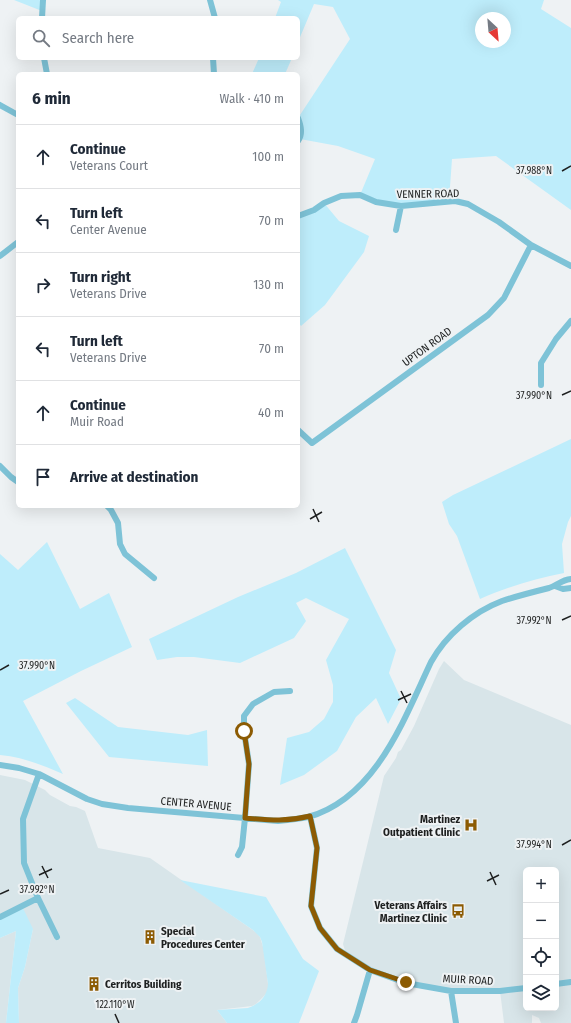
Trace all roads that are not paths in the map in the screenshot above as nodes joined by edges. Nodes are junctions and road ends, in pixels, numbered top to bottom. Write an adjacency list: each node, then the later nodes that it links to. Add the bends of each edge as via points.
1 (43, 0): 3 (street)
2 (210, 0): 4 (street)
3 (42, 16)
4 (214, 16)
5 (44, 60): 7 (street)
6 (213, 60): 8 (street)
7 (48, 72)
8 (214, 72)
9 (0, 105): 10 (street)
10 (16, 113)
11 (300, 123): 12 (street)
12 (300, 139)
13 (401, 206): 14 (street, VENNER ROAD, via 376,202 360,195 341,196); 15 (street); 17 (street, VENNER ROAD, via 449,201 468,204 499,222)
14 (300, 215)
15 (396, 230)
16 (16, 244): 18 (street)
17 (531, 246): 19 (street, VENNER ROAD); 22 (street, UPTON ROAD, via 504,298 488,315 312,443)
18 (0, 256)
19 (571, 266)
20 (571, 321): 21 (street, via 541,363)
21 (541, 386)
22 (300, 432)
23 (0, 466): 24 (street)
24 (16, 481)
25 (109, 508): 26 (street, via 118,523 120,544 125,554)
26 (154, 578)
27 (571, 579): 28 (street, CENTER AVENUE)
28 (555, 586): 29 (street, CENTER AVENUE); 33 (street, CENTER AVENUE, via 501,602 483,610 463,624 436,653 396,735 373,770 347,797 336,805)
29 (571, 588)
30 (290, 691): 34 (street, via 274,692 252,704 244,716 249,764)
31 (0, 765): 32 (street, CENTER AVENUE)
32 (39, 774): 34 (street, CENTER AVENUE, via 102,804); 36 (street, via 23,819 24,862)
33 (310, 816): 34 (street, CENTER AVENUE, via 278,821); 39 (street, MUIR ROAD, via 317,848 311,906 320,928 337,949)
34 (245, 818): 35 (street, via 242,847)
35 (238, 855)
36 (38, 898): 37 (street); 38 (street)
37 (0, 917)
38 (57, 937)
39 (370, 970): 43 (street, MUIR ROAD, via 406,982); 44 (street)
40 (571, 982): 41 (street)
41 (559, 984)
42 (523, 988): 43 (street, MUIR ROAD)
43 (451, 991): 45 (street)
44 (354, 1023)
45 (456, 1023)

